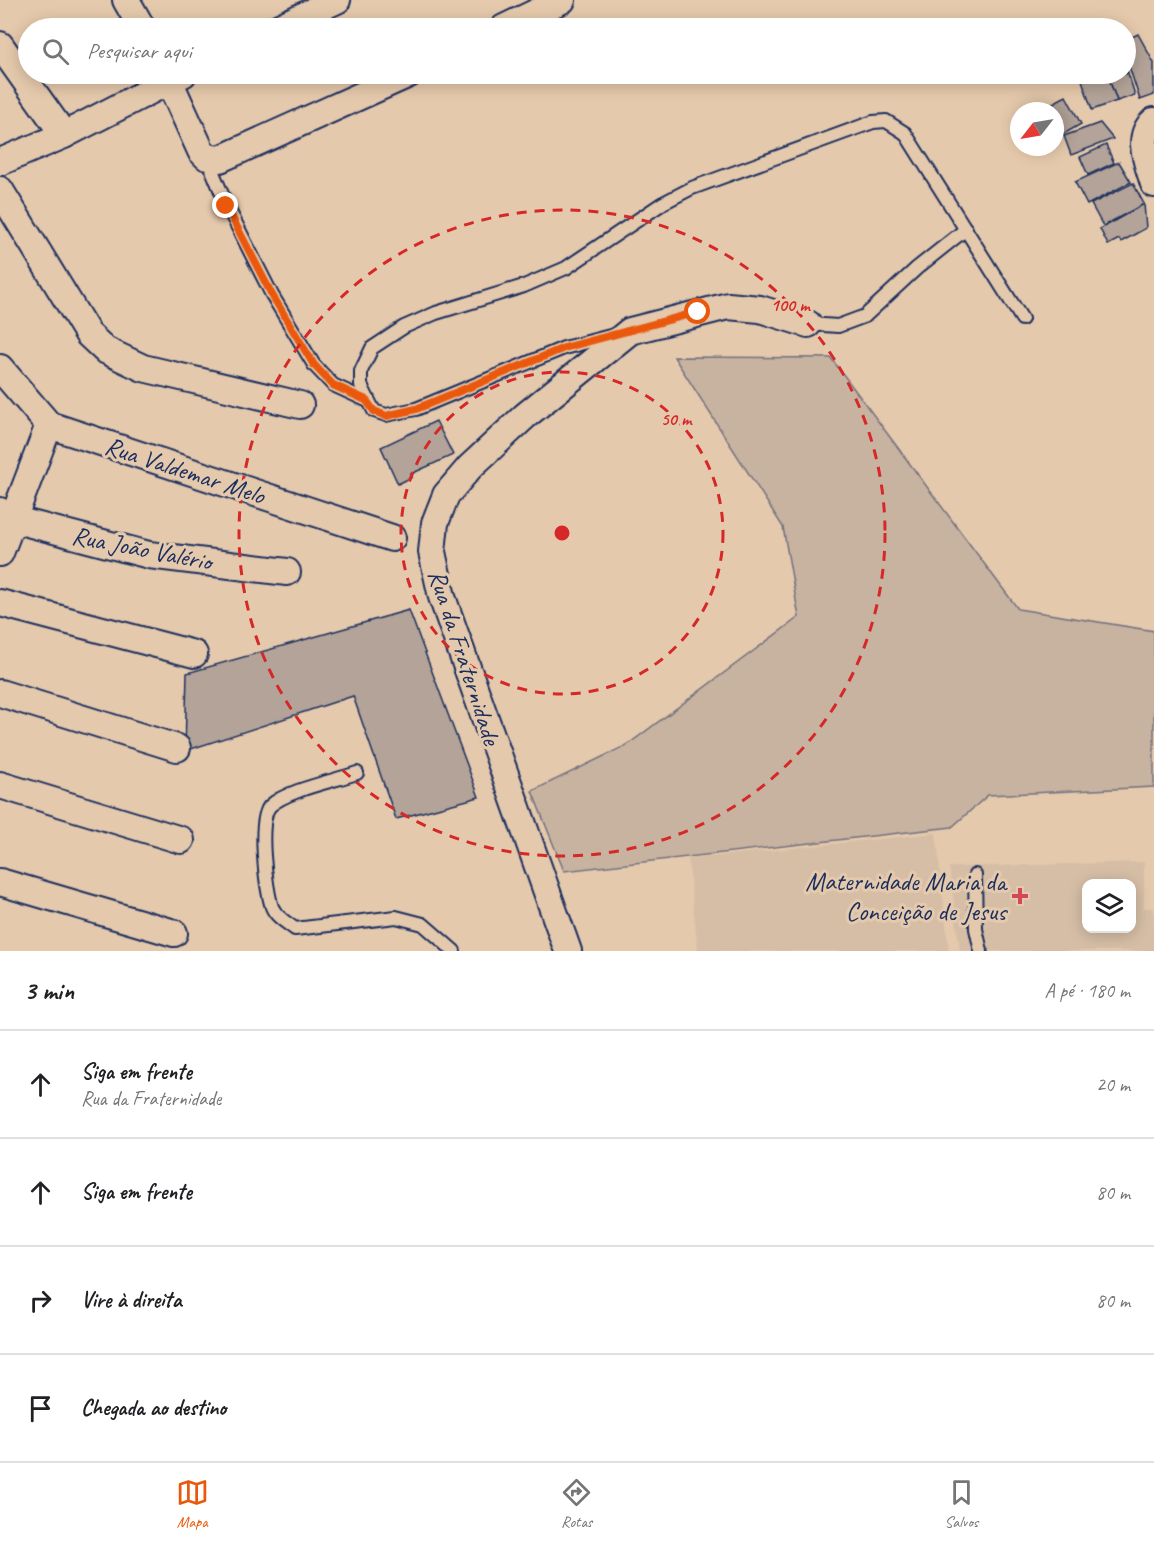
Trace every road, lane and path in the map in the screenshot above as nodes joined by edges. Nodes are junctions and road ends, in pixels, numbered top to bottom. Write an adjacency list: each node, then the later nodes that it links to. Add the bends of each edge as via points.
1 (126, 0): 4 (street)
2 (337, 0): 5 (street)
3 (562, 0): 6 (street)
4 (136, 18)
5 (298, 18)
6 (525, 18)
7 (0, 45): 8 (street)
8 (18, 70)
9 (28, 84): 14 (street)
10 (158, 84): 14 (street)
11 (176, 84): 15 (street, via 201,151)
12 (387, 84): 15 (street, via 220,159)
13 (1154, 122): 17 (street, via 1145,130 1143,141)
14 (64, 135): 16 (street)
15 (207, 157): 24 (lane, via 226,206 314,365 333,385)
16 (0, 162)
17 (1154, 184)
18 (0, 190): 25 (street, via 88,334 105,350 143,368)
19 (966, 229): 20 (lane); 21 (lane, via 865,316 838,326); 24 (lane, via 905,133 886,121 873,122 692,188 566,268 404,327 372,348 362,371)
20 (1022, 319)
21 (808, 324): 22 (street, Rua da Fraternidade, via 760,309 728,306)
22 (630, 331): 24 (lane, via 564,348 416,409 386,416 374,411); 42 (street, Rua da Fraternidade, via 525,416 470,467 446,495 435,523 432,552 442,597)
23 (0, 368): 26 (street)
24 (366, 400)
25 (300, 405)
26 (49, 425): 27 (street); 28 (street, Rua Valdemar Melo)
27 (6, 515): 29 (street); 30 (street, Rua João Valério, via 149,555)
28 (392, 538)
29 (0, 553)
30 (287, 572)
31 (0, 603): 32 (street)
32 (194, 654)
33 (0, 693): 34 (street)
34 (177, 748)
35 (357, 773): 41 (lane, via 299,792 269,807 263,844 272,908 296,929 396,917 423,924)
36 (0, 785): 37 (street)
37 (181, 840)
38 (975, 875): 43 (lane, via 976,929)
39 (0, 882): 40 (street)
40 (174, 933)
41 (454, 951)
42 (568, 951)
43 (981, 951)

